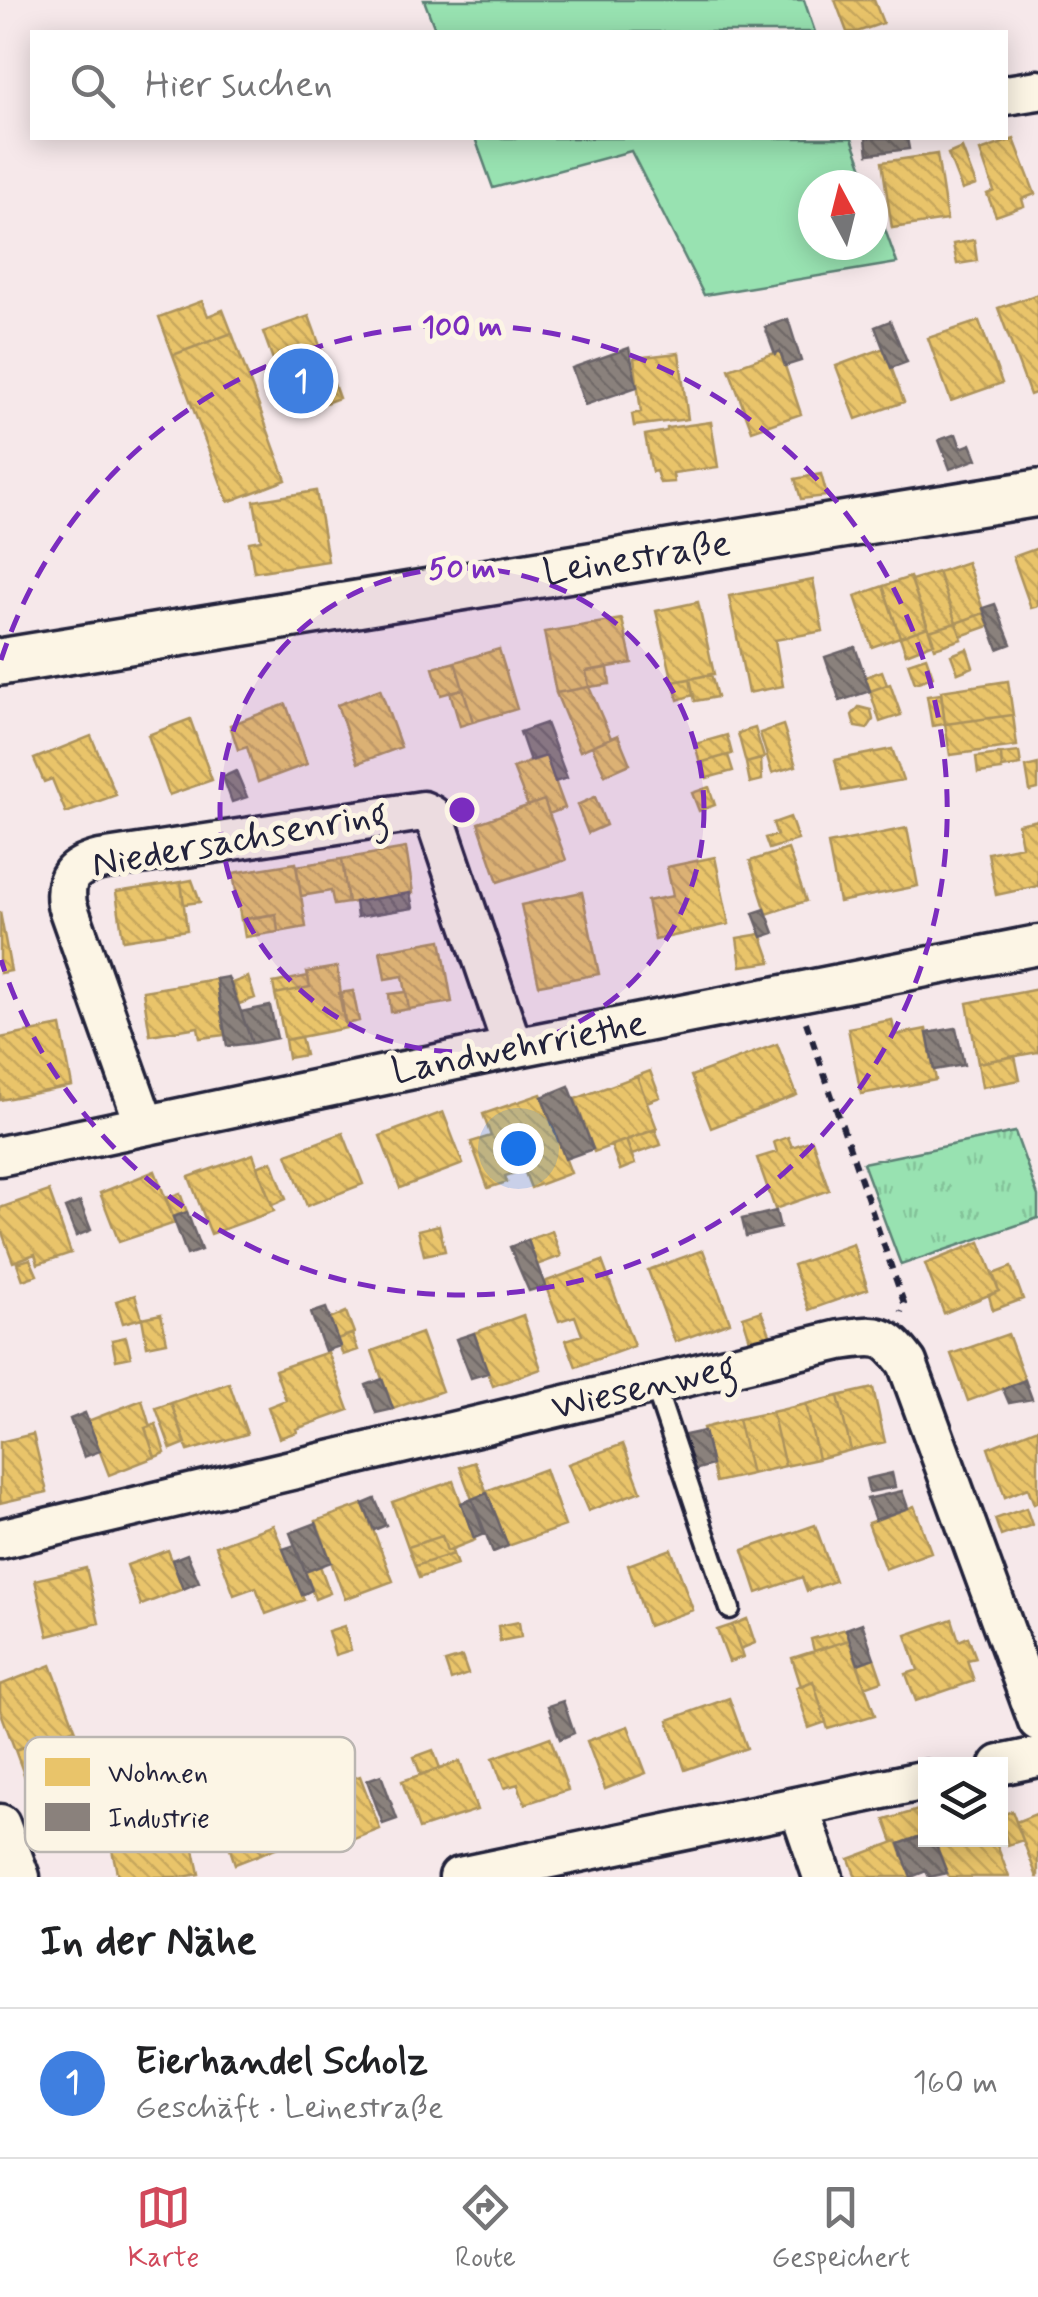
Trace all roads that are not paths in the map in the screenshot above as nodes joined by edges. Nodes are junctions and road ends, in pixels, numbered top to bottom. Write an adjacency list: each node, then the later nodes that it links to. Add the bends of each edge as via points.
1 (1038, 90): 2 (street)
2 (1008, 95)
3 (1038, 493): 4 (street, Leinestraße)
4 (0, 662)
5 (1038, 945): 6 (street, Landwehrriethe)
6 (513, 1048): 7 (street, Landwehrriethe); 7 (street, Niedersachsenring, via 431,815 416,811 100,860 78,865 65,889)
7 (145, 1126): 8 (street, Landwehrriethe)
8 (0, 1156)
9 (655, 1386): 10 (street, Wiesenweg); 11 (lane); 12 (street, Wiesenweg, via 840,1340 870,1336 891,1342 907,1364)
10 (0, 1539)
11 (730, 1609)
12 (1038, 1721)
13 (1038, 1757): 14 (street)
14 (1008, 1763)
15 (918, 1782): 16 (street)
16 (799, 1806): 19 (street); 20 (street)
17 (0, 1824): 18 (street)
18 (20, 1877)
19 (459, 1877)
20 (823, 1877)

